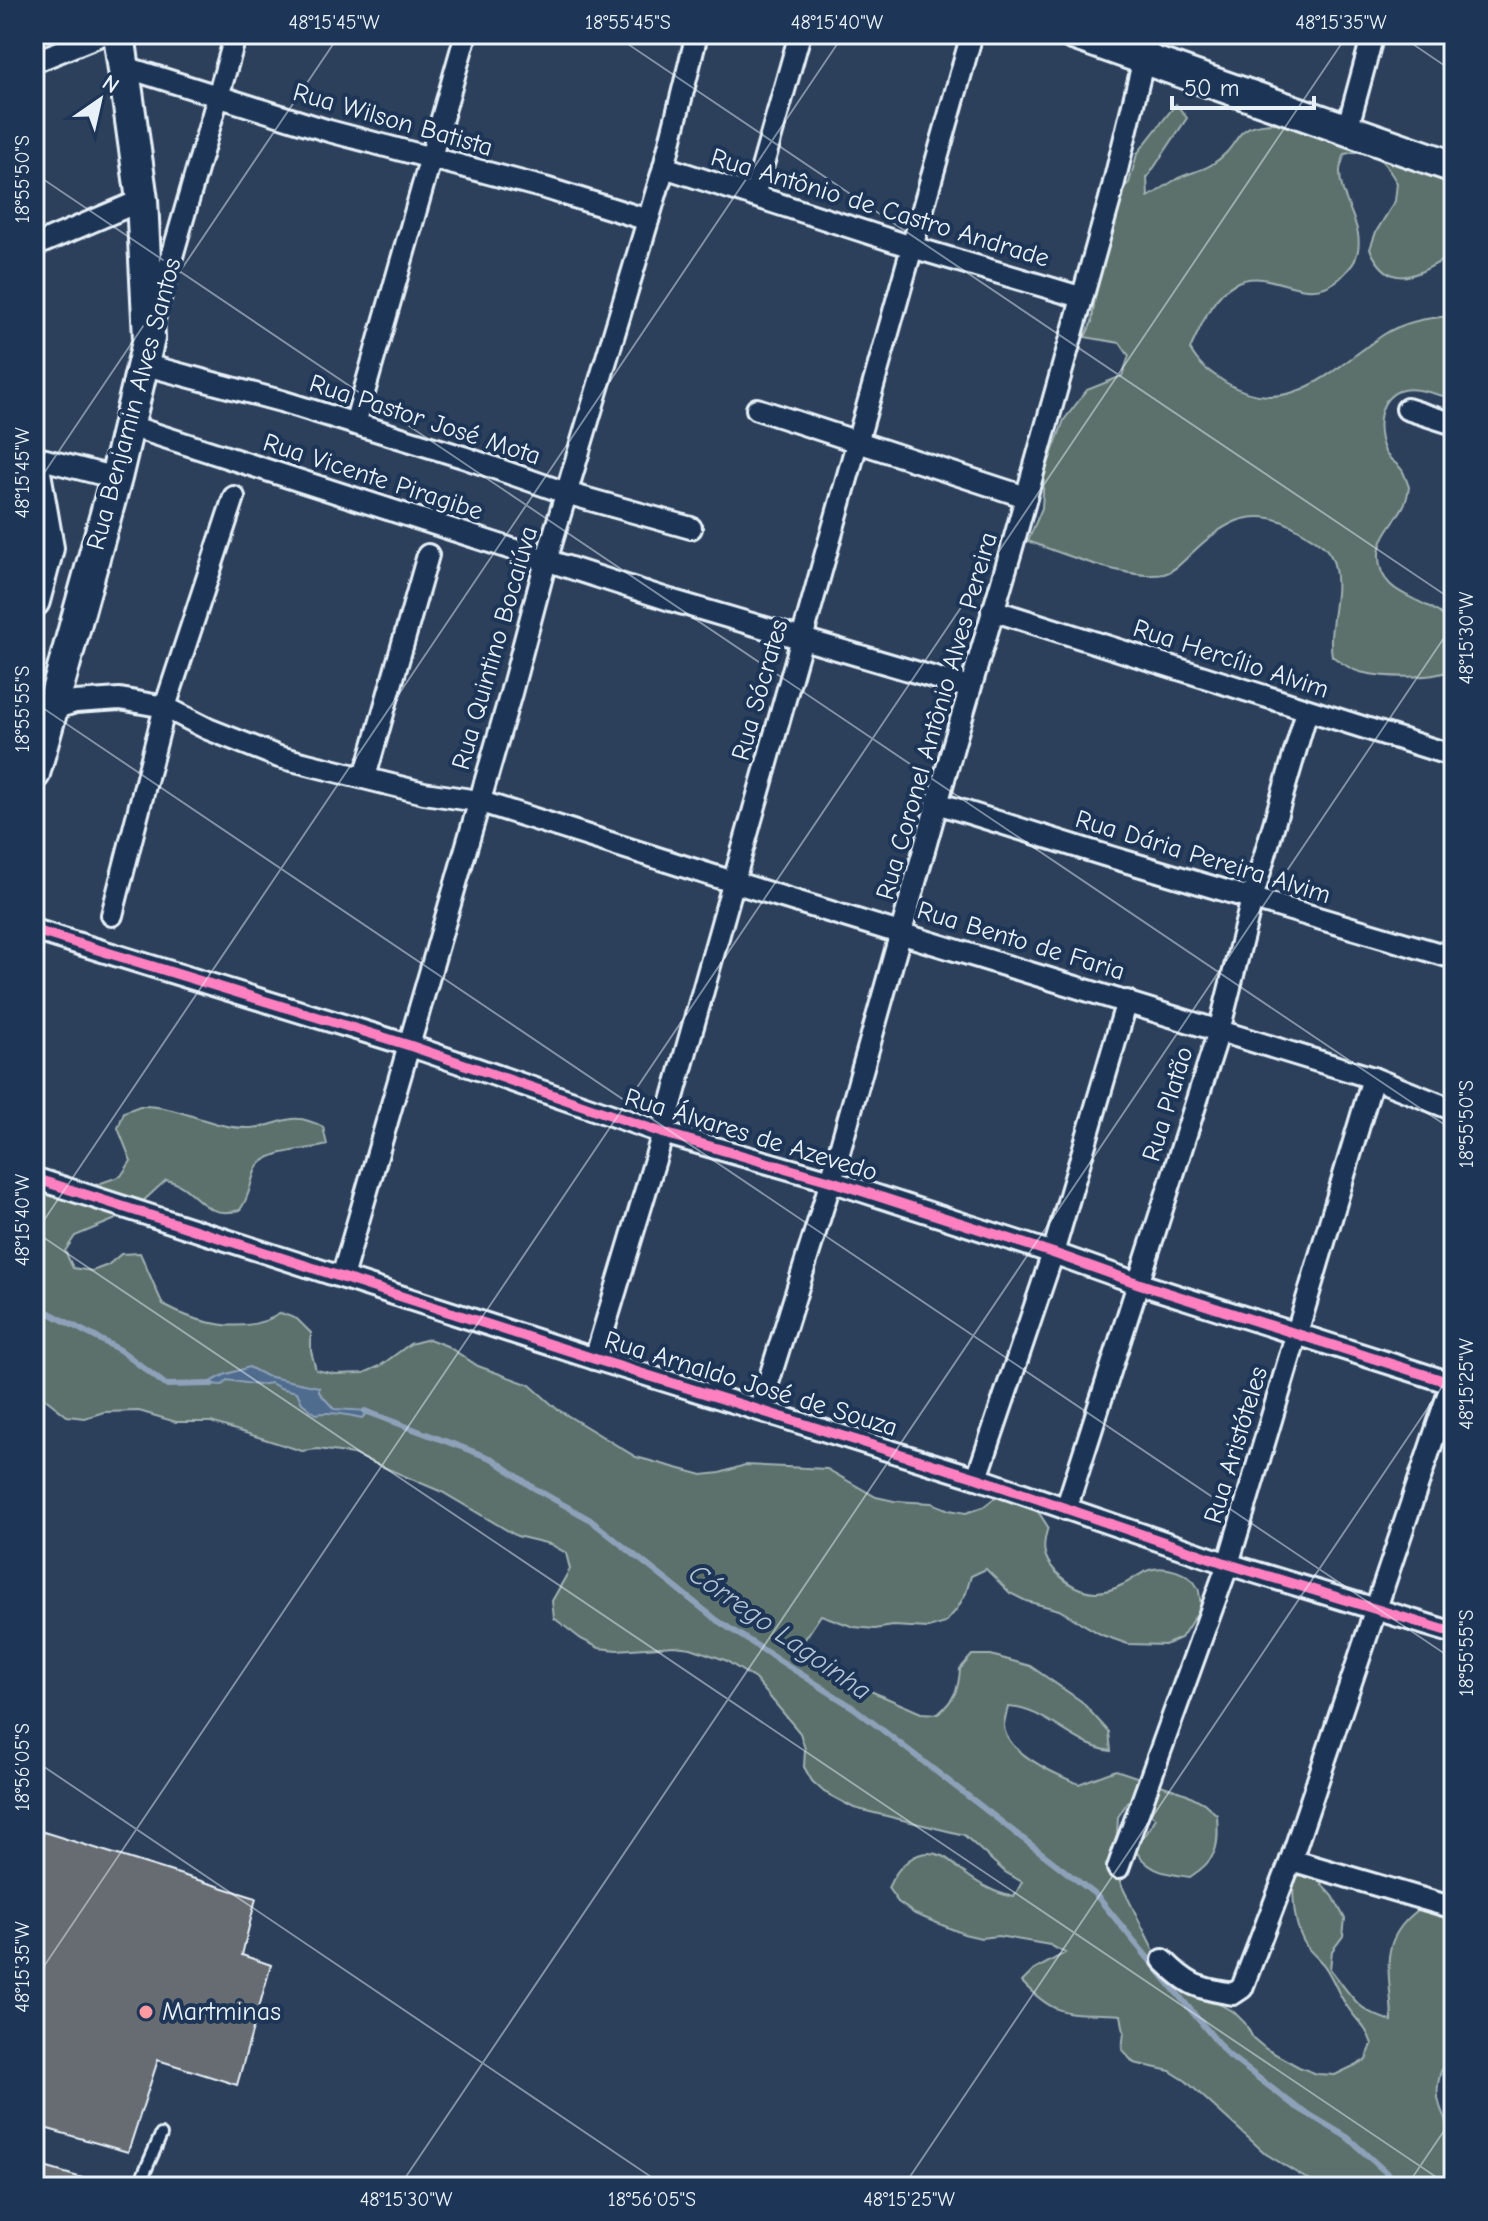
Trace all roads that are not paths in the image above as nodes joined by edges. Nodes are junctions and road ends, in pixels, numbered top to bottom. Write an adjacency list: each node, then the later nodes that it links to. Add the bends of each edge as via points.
1 (103, 34): 11 (street)
2 (122, 34): 12 (main road)
3 (236, 34): 13 (street, Rua Benjamin Alves Santos)
4 (466, 34): 15 (street)
5 (697, 34): 16 (street, Rua Quintino Bocaiúva)
6 (800, 34): 18 (street)
7 (972, 34): 22 (street, Rua Sócrates)
8 (1073, 34): 10 (main road)
9 (1373, 34): 14 (street)
10 (1147, 46): 14 (main road); 23 (street, Rua Coronel Antônio Alves Pereira)
11 (34, 62)
12 (125, 67): 13 (street, Rua Wilson Batista); 19 (main road)
13 (220, 95): 15 (street, Rua Wilson Batista); 24 (street, Rua Benjamin Alves Santos)
14 (1347, 130): 17 (main road)
15 (431, 159): 20 (street, Rua Wilson Batista); 27 (street)
16 (664, 167): 18 (street, Rua Antônio de Castro Andrade); 20 (street, Rua Quintino Bocaiúva)
17 (1454, 167)
18 (754, 196): 22 (street, Rua Antônio de Castro Andrade)
19 (142, 200): 21 (street); 24 (main road)
20 (648, 220): 34 (street, Rua Quintino Bocaiúva)
21 (34, 246)
22 (912, 247): 23 (street, Rua Antônio de Castro Andrade); 30 (street, Rua Sócrates)
23 (1080, 297): 36 (street, Rua Coronel Antônio Alves Pereira)
24 (146, 351): 27 (street, Rua Pastor José Mota); 29 (main road, Rua Benjamin Alves Santos)
25 (757, 409): 30 (street)
26 (1407, 409): 28 (street)
27 (355, 424): 34 (street, Rua Pastor José Mota)
28 (1454, 424)
29 (127, 425): 33 (main road, Rua Benjamin Alves Santos); 39 (street, Rua Vicente Piragibe)
30 (859, 441): 36 (street); 42 (street, Rua Sócrates)
31 (34, 457): 33 (street)
32 (34, 467): 40 (main road, Rua Benjamin Alves Santos, via 48,548)
33 (116, 478): 45 (main road, Rua Benjamin Alves Santos)
34 (566, 493): 37 (street, Rua Pastor José Mota); 39 (street, Rua Quintino Bocaiúva)
35 (234, 497): 44 (street)
36 (1026, 497): 41 (street, Rua Coronel Antônio Alves Pereira)
37 (691, 528)
38 (428, 555): 49 (street)
39 (546, 561): 42 (street, Rua Vicente Piragibe); 50 (street, Rua Quintino Bocaiúva)
40 (34, 601)
41 (992, 610): 43 (street, Rua Coronel Antônio Alves Pereira); 46 (street, Rua Hercílio Alvim)
42 (802, 641): 43 (street, Rua Vicente Piragibe); 52 (street, Rua Sócrates)
43 (970, 688): 51 (street, Rua Coronel Antônio Alves Pereira)
44 (165, 707): 45 (street, Rua Bento de Faria, via 120,699); 49 (street, Rua Bento de Faria, via 279,757); 54 (street)
45 (53, 709): 48 (main road, Rua Benjamin Alves Santos)
46 (1307, 711): 47 (street, Rua Hercílio Alvim); 53 (street, Rua Platão)
47 (1454, 754)
48 (34, 774)
49 (365, 777): 50 (street, Rua Bento de Faria)
50 (478, 801): 52 (street, Rua Bento de Faria); 60 (street, Rua Quintino Bocaiúva)
51 (937, 803): 53 (street, Rua Dária Pereira Alvim); 56 (street, Rua Coronel Antônio Alves Pereira)
52 (733, 882): 56 (street, Rua Bento de Faria); 63 (street, Rua Sócrates)
53 (1252, 899): 57 (street, Rua Dária Pereira Alvim); 59 (street, Rua Platão)
54 (112, 915)
55 (34, 930): 60 (street, Rua Álvares de Azevedo)
56 (902, 933): 58 (street, Rua Bento de Faria); 65 (street, Rua Coronel Antônio Alves Pereira)
57 (1454, 958)
58 (1127, 1001): 59 (street, Rua Bento de Faria); 66 (street)
59 (1219, 1031): 61 (street, Rua Bento de Faria); 68 (street, Rua Platão)
60 (408, 1045): 63 (street, Rua Álvares de Azevedo); 67 (street, Rua Quintino Bocaiúva)
61 (1373, 1078): 62 (street, Rua Bento de Faria); 69 (street, Rua Aristóteles)
62 (1454, 1110)
63 (663, 1133): 65 (street, Rua Álvares de Azevedo); 70 (street, Rua Sócrates)
64 (34, 1178): 67 (street, Rua Arnaldo José de Souza)
65 (831, 1181): 66 (street, Rua Álvares de Azevedo); 72 (street, Rua Coronel Antônio Alves Pereira)
66 (1053, 1253): 68 (street, Rua Álvares de Azevedo); 73 (street)
67 (342, 1277): 70 (street, Rua Arnaldo José de Souza)
68 (1140, 1284): 69 (street, Rua Álvares de Azevedo); 74 (street, Rua Platão)
69 (1296, 1335): 71 (street, Rua Álvares de Azevedo); 75 (street, Rua Aristóteles)
70 (595, 1359): 72 (street, Rua Arnaldo José de Souza)
71 (1453, 1381): 76 (street)
72 (760, 1409): 73 (street, Rua Arnaldo José de Souza)
73 (977, 1478): 74 (street, Rua Arnaldo José de Souza)
74 (1066, 1509): 75 (street, Rua Arnaldo José de Souza)
75 (1228, 1564): 76 (street, Rua Arnaldo José de Souza); 79 (street, Rua Aristóteles)
76 (1375, 1607): 77 (street, Rua Arnaldo José de Souza); 78 (street)
77 (1454, 1633)
78 (1291, 1860): 80 (street); 81 (street, via 1239,1991 1200,1988)
79 (1118, 1868)
80 (1454, 1908)
81 (1163, 1960)
82 (161, 2135): 83 (lane)
83 (138, 2187)

